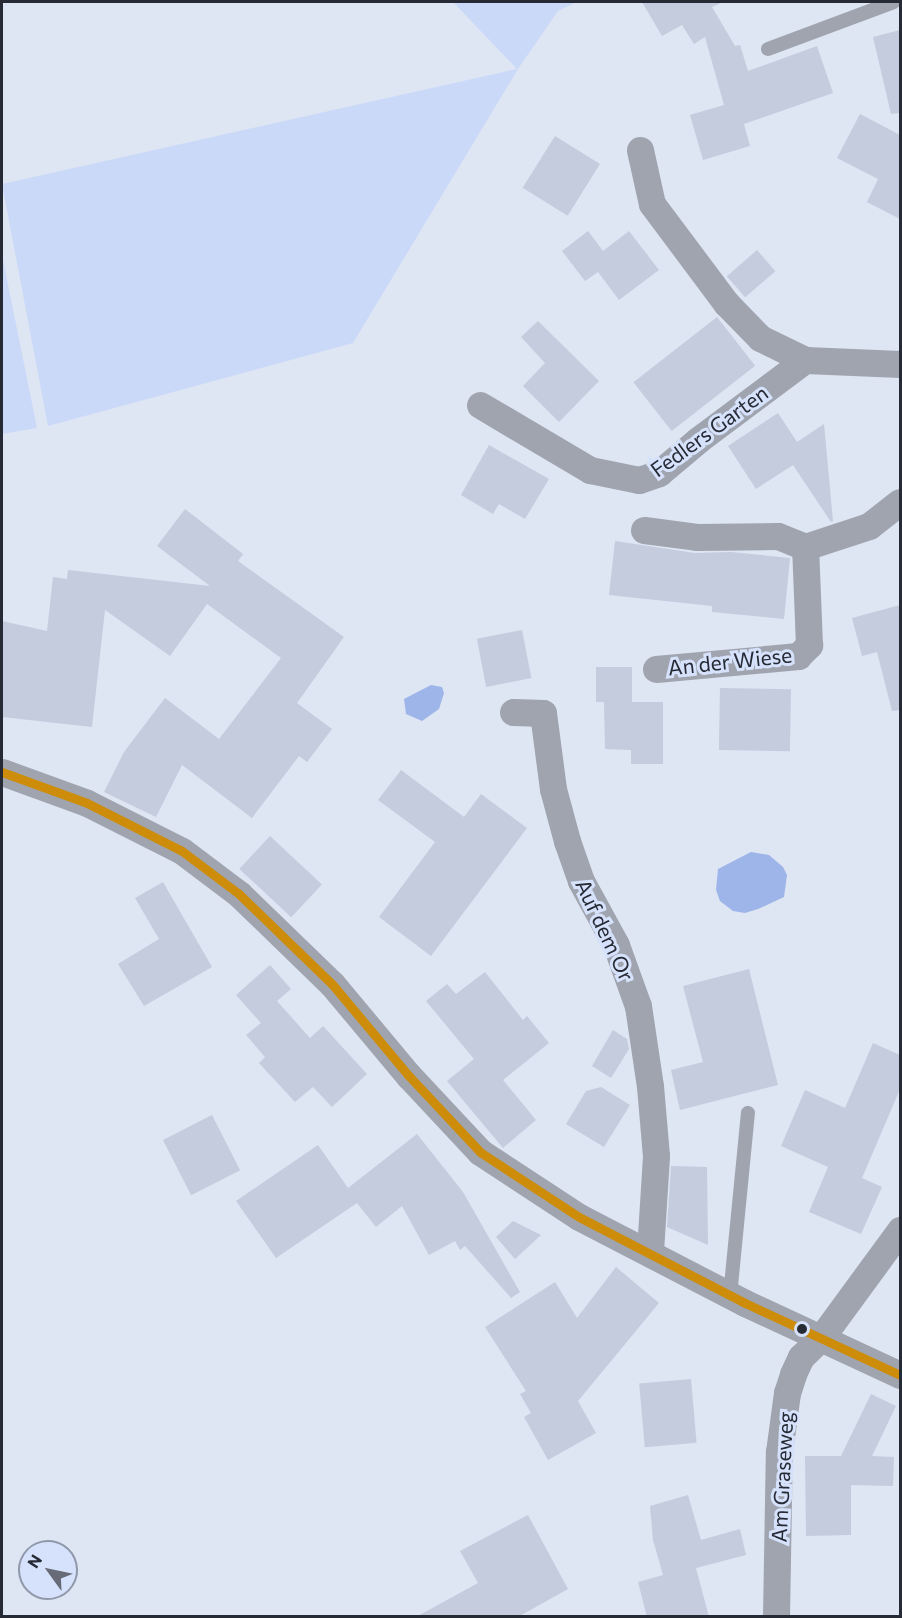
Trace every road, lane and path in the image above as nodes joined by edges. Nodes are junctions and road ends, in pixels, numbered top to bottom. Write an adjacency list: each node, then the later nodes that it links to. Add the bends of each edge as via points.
1 (894, 2): 2 (lane)
2 (768, 49)
3 (640, 150): 4 (street, via 652,204 726,303 760,338)
4 (805, 360): 5 (street); 6 (street, Fedlers Garten, via 659,473 639,480 590,470)
5 (900, 364)
6 (480, 405)
7 (900, 502): 9 (street, via 869,526)
8 (644, 530): 9 (street, via 697,537 778,536)
9 (805, 547): 10 (street, An der Wiese, via 809,645 798,656)
10 (656, 669)
11 (513, 712): 15 (street, Auf dem Or, via 543,712 553,789 567,841 581,881 616,945 638,1006 656,1156)
12 (2, 772): 15 (street, via 87,803 182,851 239,894 332,984 409,1076 480,1152 579,1217)
13 (748, 1113): 16 (lane)
14 (900, 1230): 17 (street, Am Graseweg)
15 (650, 1251): 16 (street)
16 (730, 1296): 17 (street)
17 (821, 1338): 18 (street); 19 (street, Am Graseweg, via 801,1357 787,1393 779,1452)
18 (900, 1375)
19 (776, 1617)

